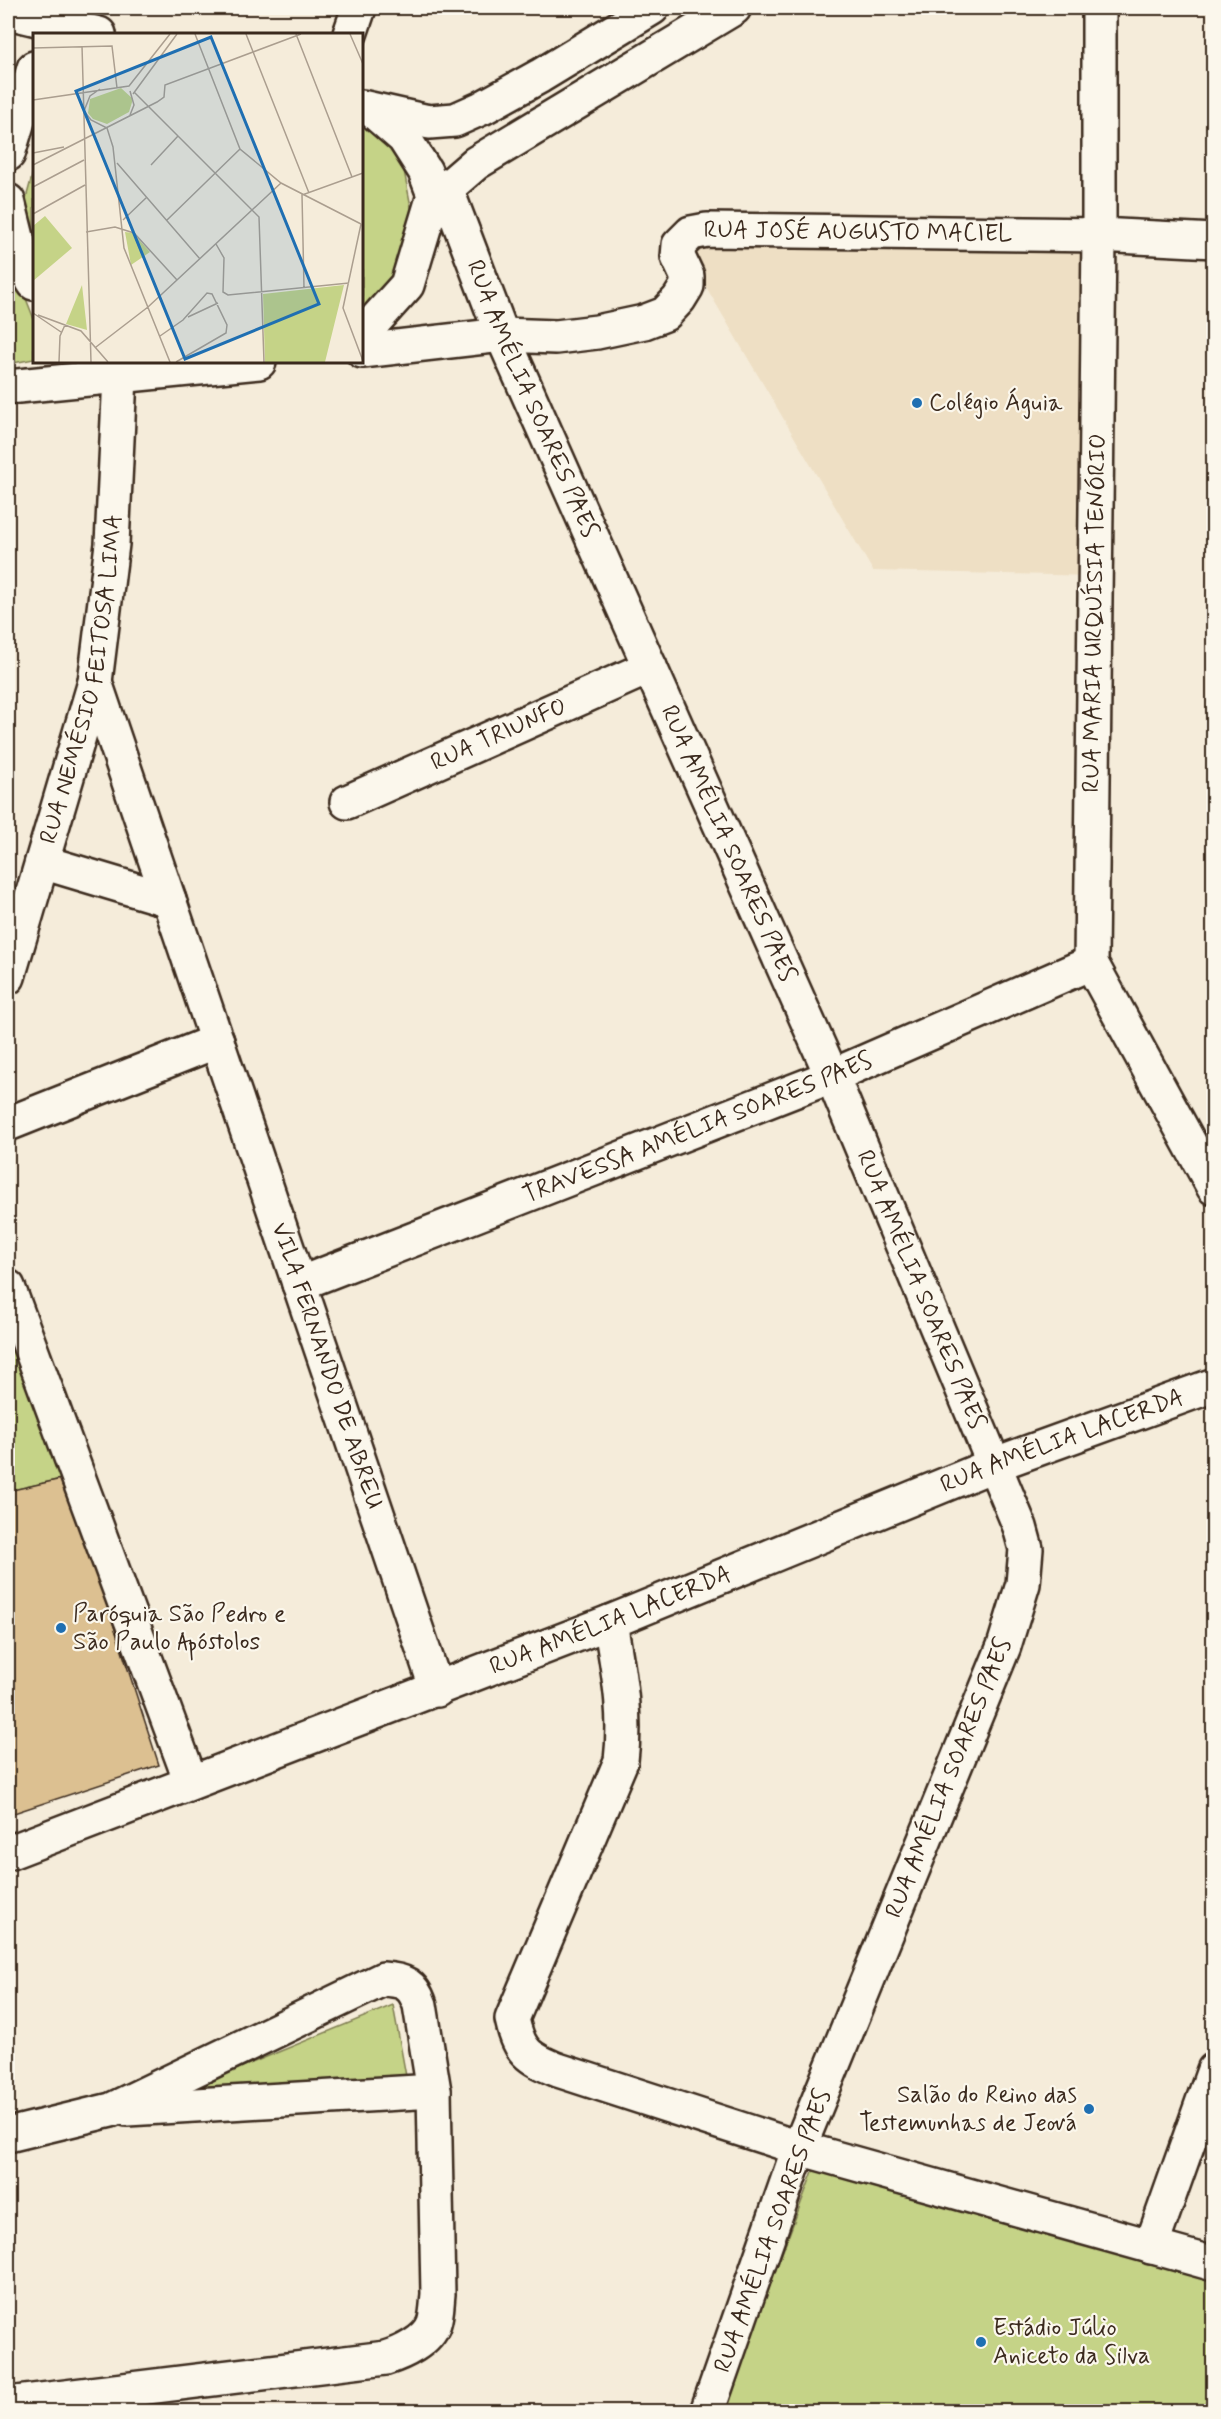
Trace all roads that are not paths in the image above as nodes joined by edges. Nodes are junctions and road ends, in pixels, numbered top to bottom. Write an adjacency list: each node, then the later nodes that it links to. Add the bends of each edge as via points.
1 (359, 8): 8 (street)
2 (652, 8): 10 (street, via 540,76 455,120 429,122)
3 (734, 8): 14 (street, via 476,162)
4 (1099, 8): 16 (street, RUA MARIA URQUÍSIA TENÓRIO)
5 (8, 12): 6 (street)
6 (49, 21): 7 (street)
7 (95, 33)
8 (350, 33)
9 (33, 71): 12 (street)
10 (367, 108): 14 (street, RUA AMÉLIA SOARES PAES, via 404,138)
11 (33, 128): 13 (street)
12 (8, 154)
13 (8, 165)
14 (440, 191): 19 (street, via 407,285); 20 (street, RUA AMÉLIA SOARES PAES)
15 (8, 201): 18 (street, via 24,266)
16 (1099, 235): 17 (street, RUA JOSÉ AUGUSTO MACIEL); 20 (street, RUA JOSÉ AUGUSTO MACIEL, via 707,230 691,233 679,245 678,258 687,276 687,286 665,314 597,332 556,337); 30 (street, RUA MARIA URQUÍSIA TENÓRIO)
17 (1214, 241)
18 (33, 281)
19 (363, 333)
20 (502, 335): 21 (street); 25 (street, RUA AMÉLIA SOARES PAES)
21 (363, 351)
22 (247, 363): 23 (street, via 164,370)
23 (110, 369): 24 (street); 26 (street, RUA NEMÉSIO FEITOSA LIMA, via 112,544)
24 (8, 387)
25 (650, 667): 27 (street, RUA TRIUNFO); 33 (street, RUA AMÉLIA SOARES PAES)
26 (94, 682): 28 (street, RUA NEMÉSIO FEITOSA LIMA); 29 (street, VILA FERNANDO DE ABREU)
27 (347, 802)
28 (42, 862): 29 (street); 31 (street, RUA NEMÉSIO FEITOSA LIMA)
29 (169, 900): 32 (street, VILA FERNANDO DE ABREU)
30 (1091, 963): 33 (street, TRAVESSA AMÉLIA SOARES PAES); 35 (street, RUA MARIA URQUÍSIA TENÓRIO)
31 (8, 977)
32 (216, 1041): 34 (street); 36 (street, VILA FERNANDO DE ABREU)
33 (832, 1076): 36 (street, TRAVESSA AMÉLIA SOARES PAES); 39 (street, RUA AMÉLIA SOARES PAES)
34 (8, 1125)
35 (1214, 1188)
36 (299, 1284): 41 (street, VILA FERNANDO DE ABREU)
37 (8, 1287): 42 (street)
38 (1214, 1385): 39 (street, RUA AMÉLIA LACERDA)
39 (993, 1465): 40 (street, RUA AMÉLIA LACERDA); 48 (street, RUA AMÉLIA SOARES PAES, via 1026,1549 1023,1584 1004,1646)
40 (610, 1622): 41 (street, RUA AMÉLIA LACERDA); 48 (street, via 624,1704 621,1761 512,2019 516,2040 538,2062 558,2070)
41 (437, 1689): 42 (street, RUA AMÉLIA LACERDA)
42 (191, 1782): 43 (street, RUA AMÉLIA LACERDA)
43 (8, 1853)
44 (1214, 2070): 49 (street)
45 (434, 2091): 46 (street); 46 (street, via 416,1992 401,1980 383,1979); 51 (street, via 438,2294 434,2324 406,2352 386,2358)
46 (111, 2110): 47 (street)
47 (8, 2135)
48 (799, 2148): 49 (street); 52 (street, RUA AMÉLIA SOARES PAES)
49 (1151, 2247): 50 (street)
50 (1214, 2264)
51 (8, 2404)
52 (707, 2412)

